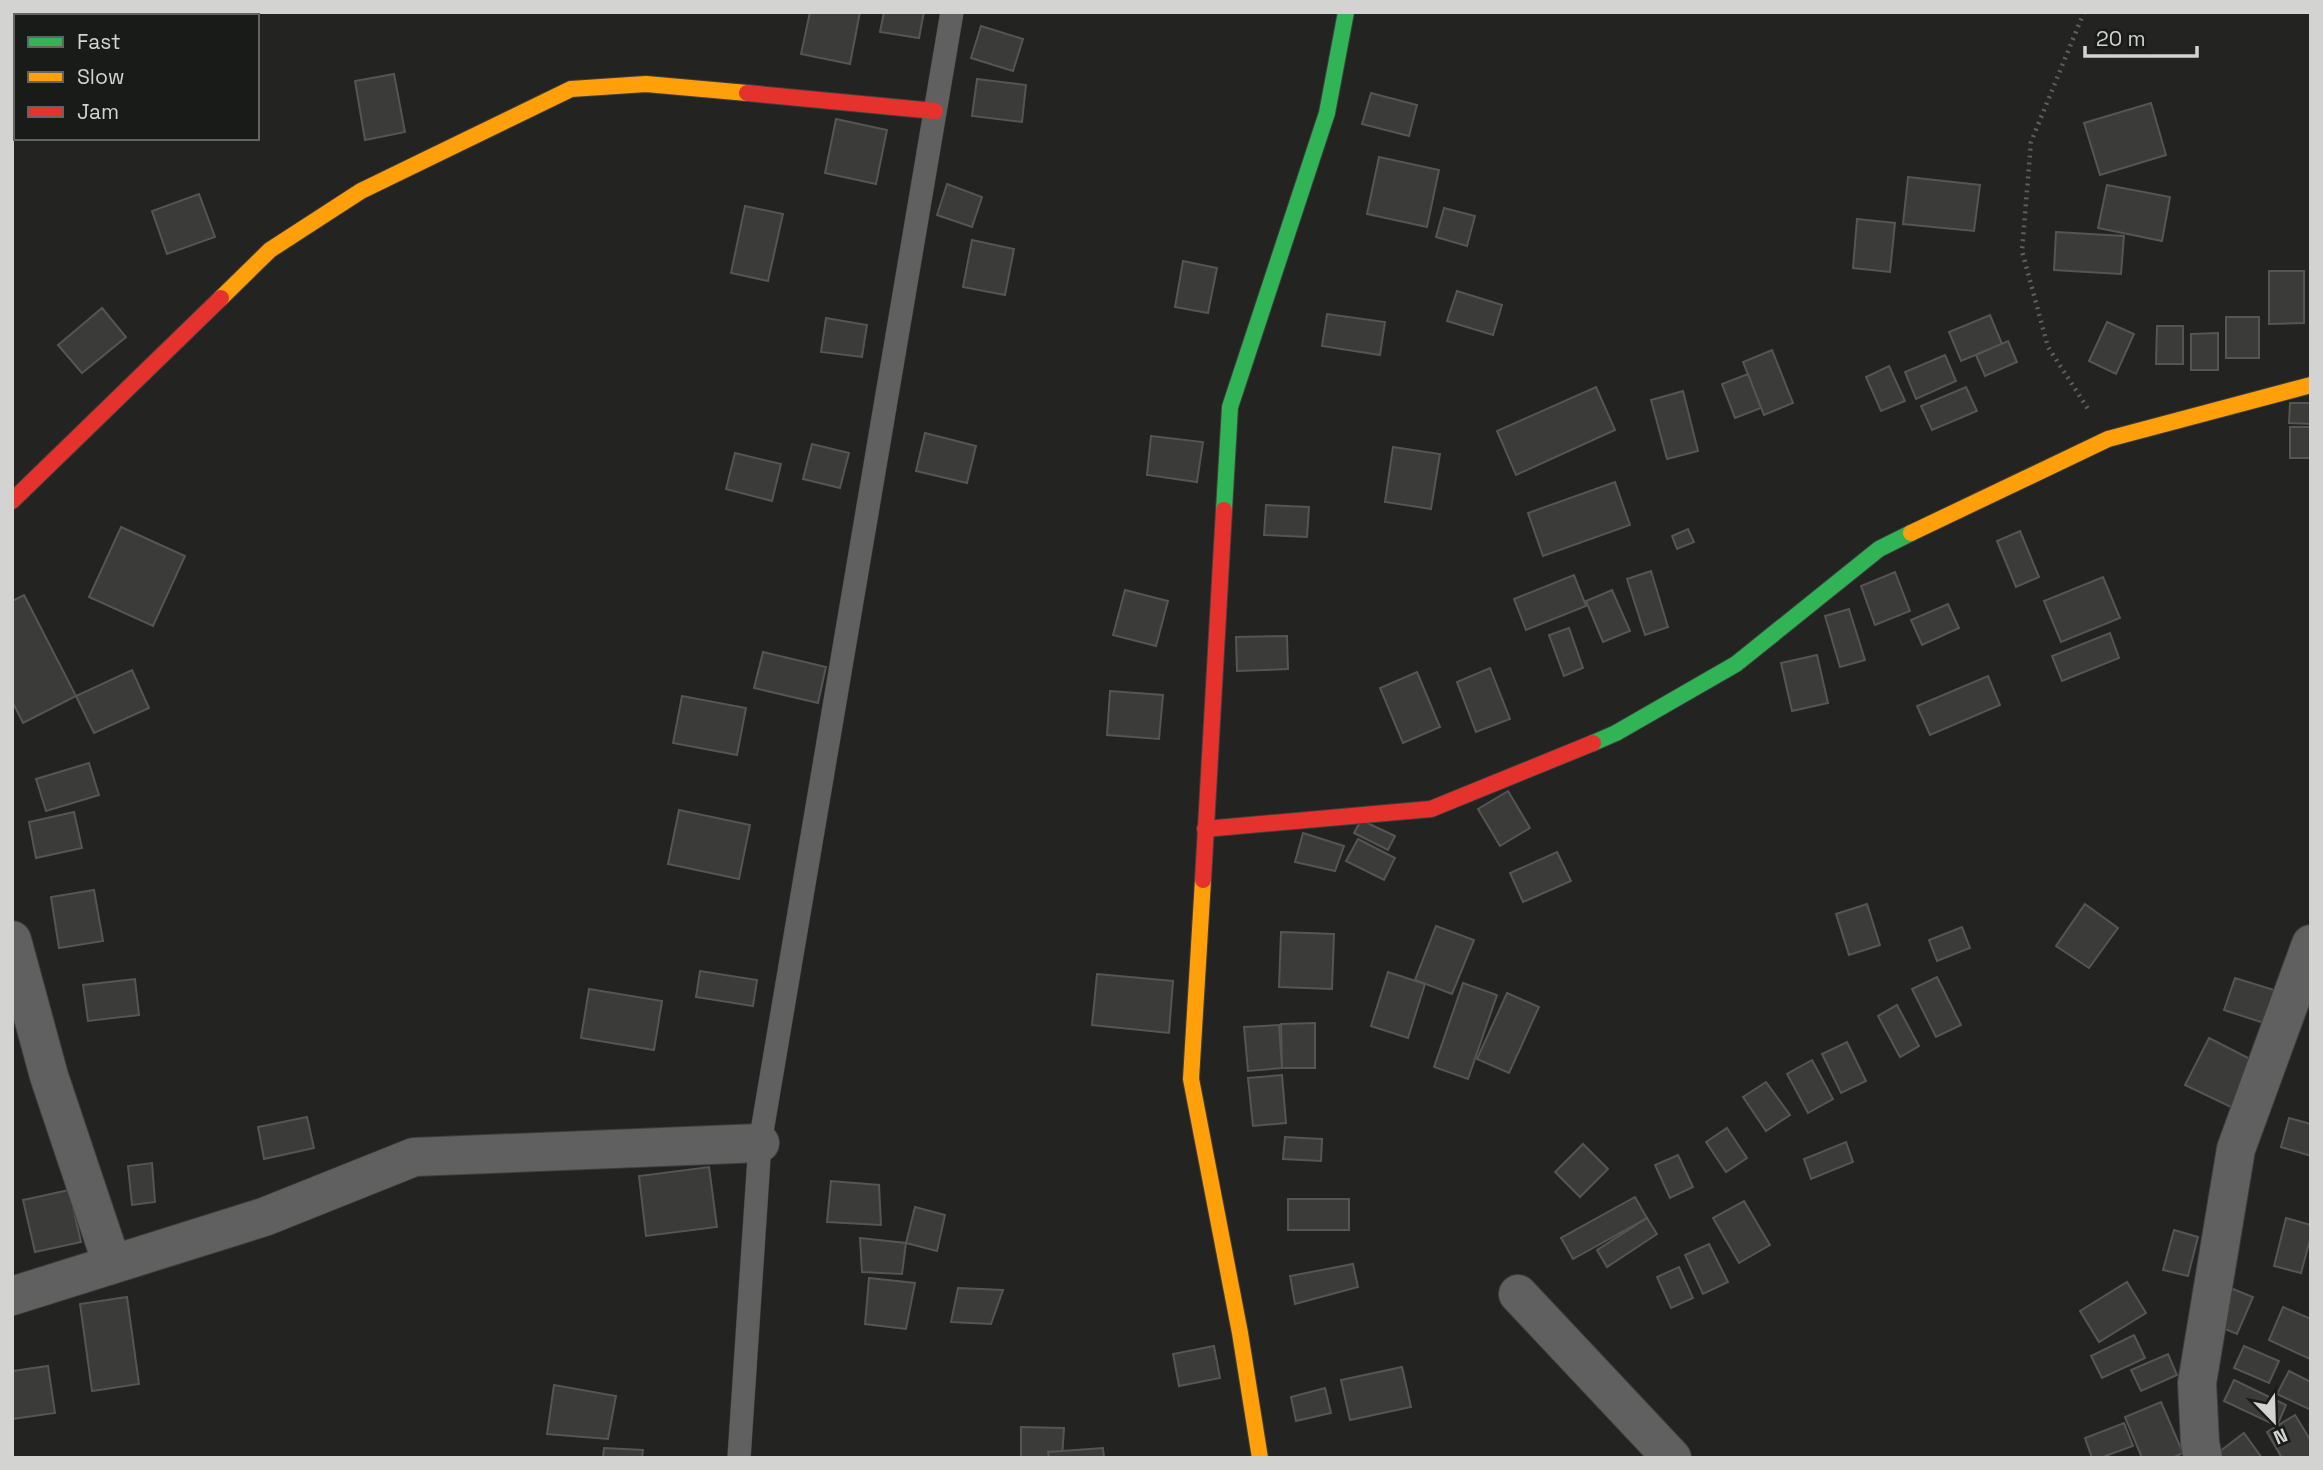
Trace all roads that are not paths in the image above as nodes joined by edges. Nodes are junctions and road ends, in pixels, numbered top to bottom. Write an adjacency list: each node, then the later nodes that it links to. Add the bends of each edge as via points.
1 (952, 12): 3 (lane)
2 (1346, 12): 6 (street, via 1327,113 1230,407)
3 (935, 111): 5 (street, via 646,84 571,89 361,191 270,250); 9 (lane)
4 (2311, 385): 6 (street, via 2108,439 1879,549 1736,664 1616,733 1431,809)
5 (12, 501)
6 (1205, 829): 14 (street, via 1191,1079)
7 (12, 940): 10 (street, via 49,1076)
8 (2311, 944): 16 (street, via 2236,1149 2197,1383)
9 (760, 1143): 10 (street, via 414,1157 264,1217); 13 (lane)
10 (112, 1264): 12 (street)
11 (1518, 1294): 15 (street)
12 (12, 1296)
13 (739, 1458)
14 (1260, 1458)
15 (1672, 1458)
16 (2203, 1458)

